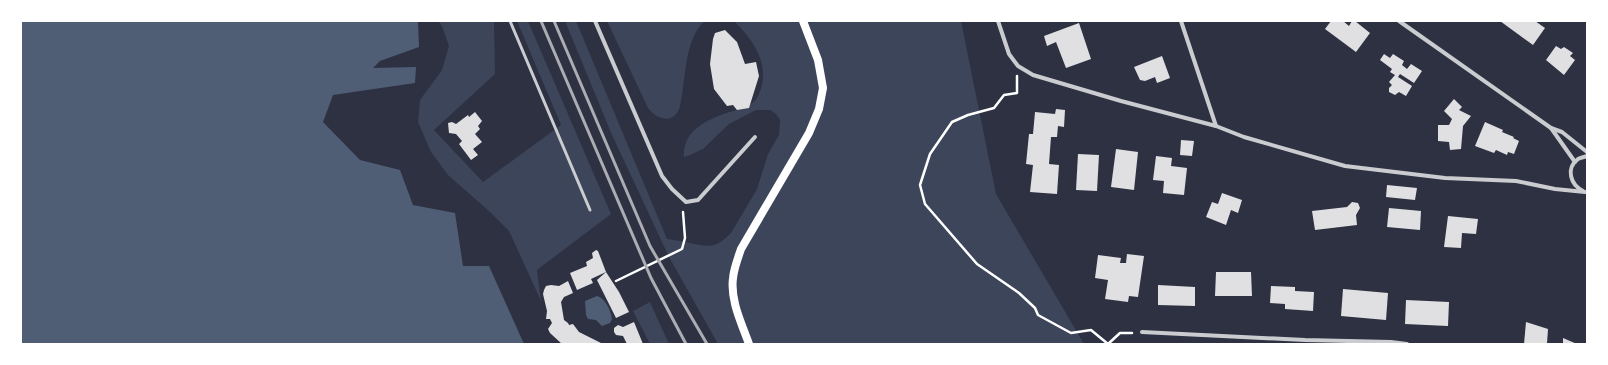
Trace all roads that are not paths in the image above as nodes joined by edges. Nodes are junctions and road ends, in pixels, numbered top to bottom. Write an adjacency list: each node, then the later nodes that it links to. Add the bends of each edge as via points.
1 (510, 21): 14 (lane)
2 (595, 21): 9 (street, via 662,176 686,202 698,200)
3 (803, 21): 16 (main road, via 818,60 823,88 819,109 809,133 741,248 733,280 734,298 738,316)
4 (998, 21): 7 (street, via 1009,54 1018,66 1032,75)
5 (1181, 21): 7 (street)
6 (1399, 21): 8 (street)
7 (1216, 126): 13 (street, via 1244,137 1345,166 1445,178 1516,181 1554,189)
8 (1551, 128): 10 (street, via 1562,132); 12 (street)
9 (755, 137)
10 (1587, 152)
11 (1587, 156): 12 (street)
12 (1575, 162): 13 (street, via 1571,167 1570,178 1576,187)
13 (1586, 192)
14 (590, 210)
15 (1142, 332): 17 (street)
16 (750, 344)
17 (1407, 344)

